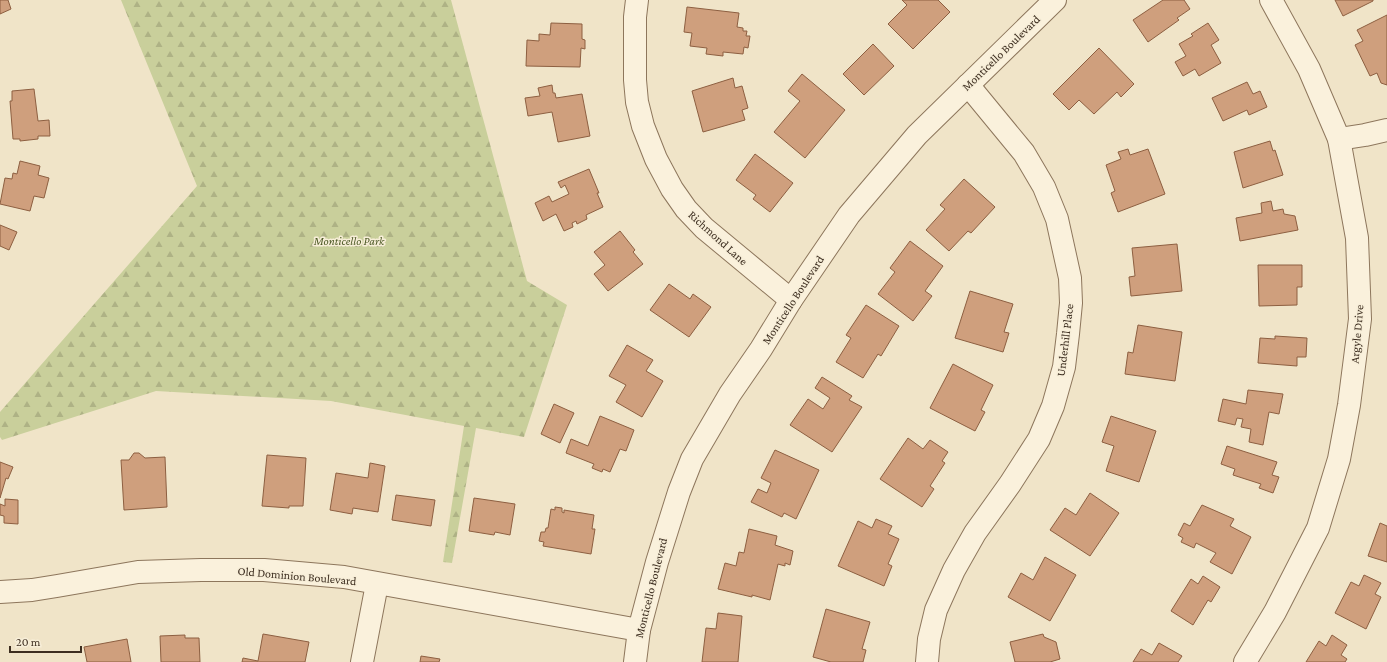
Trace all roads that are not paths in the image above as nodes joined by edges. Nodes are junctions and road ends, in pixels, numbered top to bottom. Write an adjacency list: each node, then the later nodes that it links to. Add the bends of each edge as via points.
1 (637, 0): 7 (street, Richmond Lane, via 637,102 656,159 672,189 704,228)
2 (1055, 0): 4 (street, Monticello Boulevard)
3 (1271, 0): 6 (street, Argyle Drive, via 1308,69)
4 (968, 85): 7 (street, Monticello Boulevard, via 917,135 849,215); 13 (street, Underhill Place, via 1024,153 1047,194 1057,218 1070,278 1071,303 1064,367 1053,406 1039,439 975,533 954,570 936,610)
5 (1387, 130): 6 (street)
6 (1339, 139): 14 (street, Argyle Drive, via 1357,238 1360,320 1349,405 1339,459 1318,528 1275,612)
7 (791, 300): 10 (street, Monticello Boulevard, via 730,394 692,459 667,526)
8 (377, 584): 9 (street, Old Dominion Boulevard, via 264,570 202,570 138,572); 10 (street, Old Dominion Boulevard); 11 (street)
9 (1, 594)
10 (639, 630): 12 (street, Monticello Boulevard)
11 (362, 662)
12 (634, 662)
13 (926, 662)
14 (1245, 662)

